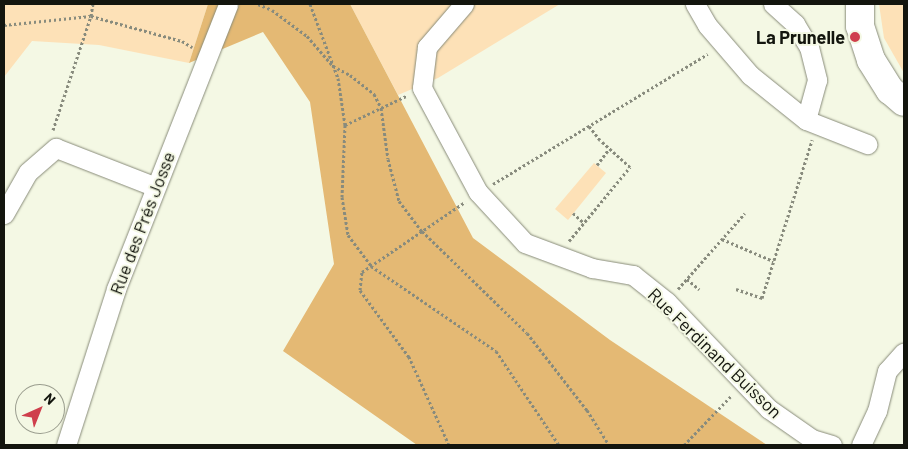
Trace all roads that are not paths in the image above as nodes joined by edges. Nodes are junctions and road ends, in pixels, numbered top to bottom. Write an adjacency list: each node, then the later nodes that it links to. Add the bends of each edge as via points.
1 (228, 4): 9 (street, Rue des Prés Josse)
2 (464, 4): 13 (street, Rue Ferdinand Buisson, via 427,47 422,88 478,192 525,243 592,268 633,275 667,302 769,409 812,439)
3 (695, 4): 7 (street, via 750,75)
4 (773, 4): 7 (street, via 796,24 809,47 817,80)
5 (860, 4): 6 (street, via 860,26 870,60 890,90)
6 (904, 102)
7 (811, 122): 8 (street)
8 (867, 144)
9 (156, 187): 10 (street, via 56,148 28,172); 12 (street, Rue des Prés Josse, via 116,289)
10 (4, 214)
11 (904, 352): 14 (street, via 887,371 878,411)
12 (67, 445)
13 (832, 445)
14 (861, 445)

